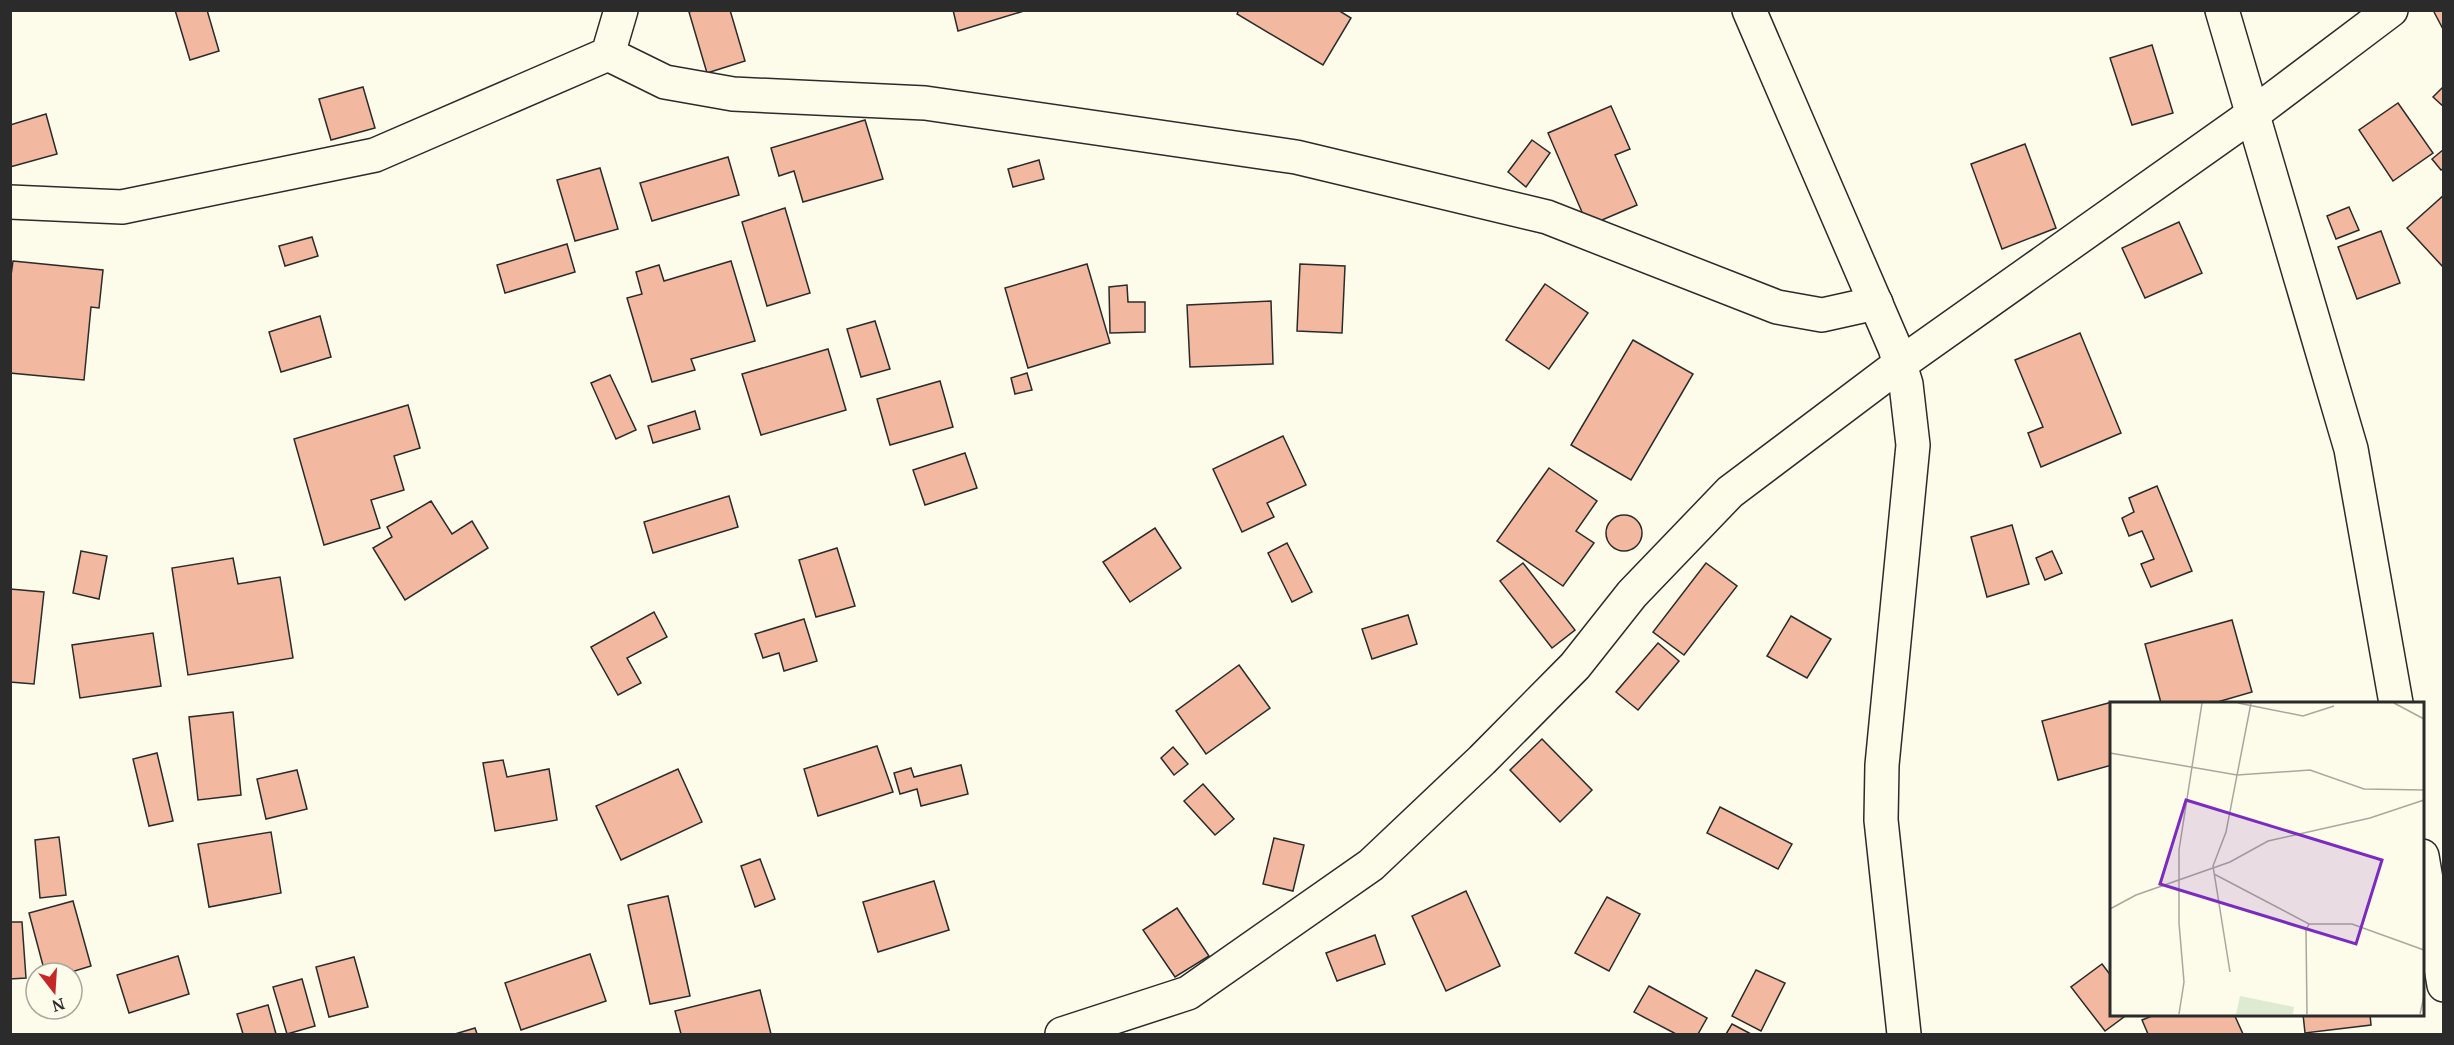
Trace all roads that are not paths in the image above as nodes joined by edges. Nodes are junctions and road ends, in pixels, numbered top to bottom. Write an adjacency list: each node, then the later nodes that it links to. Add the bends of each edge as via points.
1 (621, 10): 5 (street)
2 (1749, 10): 8 (street)
3 (2222, 10): 6 (street)
4 (2391, 10): 6 (street)
5 (608, 54): 7 (street, via 375,155 122,207); 8 (street, via 665,82 733,94 925,103 1296,158 1547,217 1777,307 1822,315)
6 (2253, 114): 9 (street); 10 (street, via 2351,449)
7 (10, 202)
8 (1876, 303): 9 (street)
9 (1900, 364): 13 (street, via 1730,492 1632,594 1575,666 1371,866 1188,993); 14 (street, via 1914,445 1882,765 1881,820)
10 (2396, 702)
11 (2424, 868): 12 (street)
12 (2444, 985)
13 (1062, 1035)
14 (1904, 1035)

